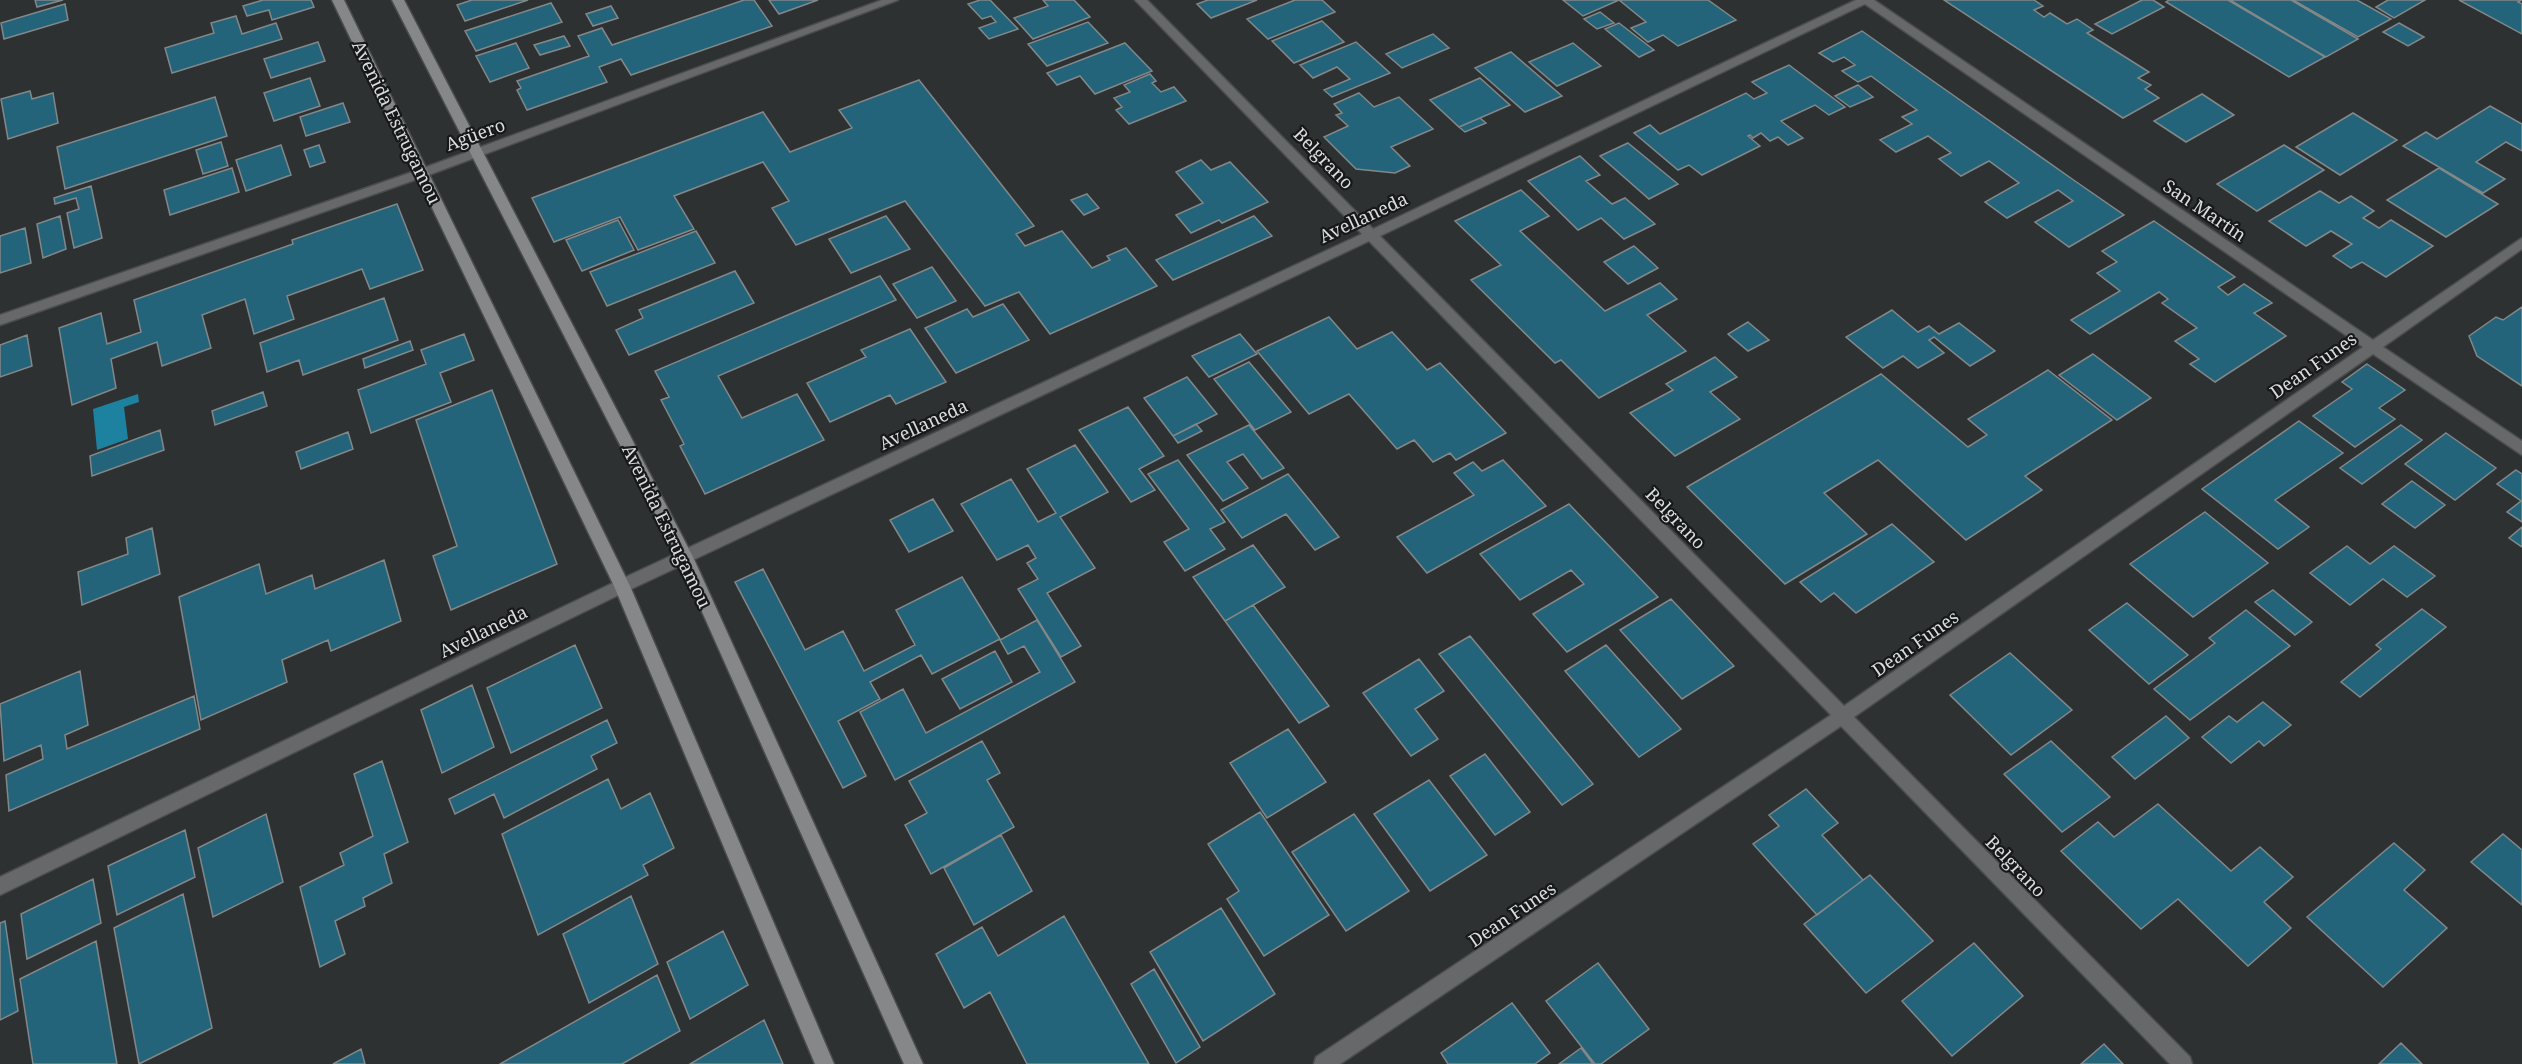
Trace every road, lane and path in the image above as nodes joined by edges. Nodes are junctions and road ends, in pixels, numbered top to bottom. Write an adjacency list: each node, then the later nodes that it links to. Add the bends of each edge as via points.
1 (338, 0): 7 (main road, Avenida Estrugamou)
2 (398, 0): 6 (main road, Avenida Estrugamou)
3 (892, 0): 6 (street, Agüero)
4 (1142, 0): 8 (street, Belgrano)
5 (1866, 0): 8 (street, Avellaneda); 11 (street, San Martín)
6 (477, 153): 7 (street, Agüero); 13 (main road, Avenida Estrugamou)
7 (422, 173): 10 (street, Agüero); 14 (main road, Avenida Estrugamou)
8 (1371, 235): 13 (street, Avellaneda); 15 (street, Belgrano)
9 (2522, 243): 11 (street, Dean Funes)
10 (0, 320)
11 (2373, 347): 12 (street, San Martín); 15 (street, Dean Funes)
12 (2522, 449)
13 (685, 557): 14 (street, Avellaneda); 18 (main road, Avenida Estrugamou)
14 (622, 586): 16 (street, Avellaneda); 17 (main road, Avenida Estrugamou)
15 (1843, 716): 19 (street, Dean Funes); 20 (street, Belgrano)
16 (0, 886)
17 (825, 1064)
18 (914, 1064)
19 (1323, 1064)
20 (2183, 1064)

